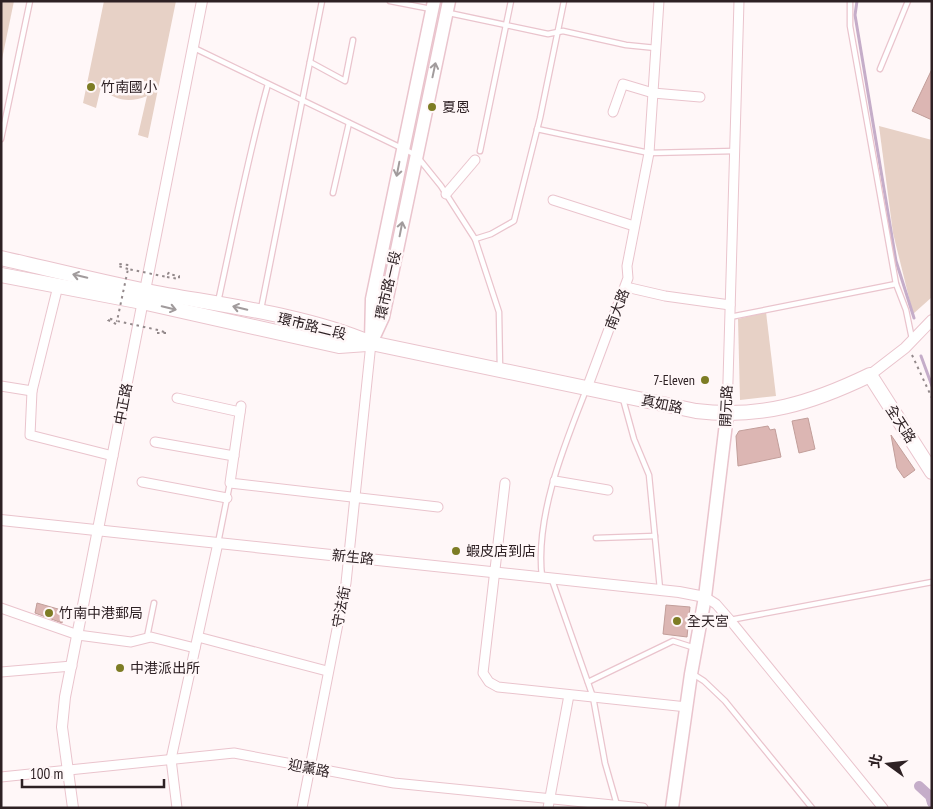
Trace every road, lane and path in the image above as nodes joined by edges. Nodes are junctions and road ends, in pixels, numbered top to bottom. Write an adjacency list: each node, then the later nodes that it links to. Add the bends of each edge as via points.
1 (30, 1): 27 (lane)
2 (202, 1): 16 (street, 中正路)
3 (322, 1): 18 (lane)
4 (390, 1): 11 (lane)
5 (511, 1): 13 (lane)
6 (564, 1): 14 (lane)
7 (658, 1): 17 (street, 南大路)
8 (739, 1): 30 (street, 開元路)
9 (850, 1): 44 (lane, via 850,26)
10 (908, 1): 19 (lane)
11 (433, 5): 28 (main road, 環市路一段)
12 (448, 7): 13 (lane); 32 (main road, 環市路一段, one-way to 12)
13 (506, 24): 14 (lane, via 548,34); 29 (lane)
14 (557, 32): 17 (lane); 26 (lane)
15 (353, 40): 18 (lane, via 345,81)
16 (192, 47): 20 (lane); 47 (street, 中正路)
17 (656, 48): 21 (street, 南大路)
18 (310, 62): 23 (lane)
19 (880, 69)
20 (268, 84): 23 (lane); 48 (lane, via 250,149)
21 (653, 94): 22 (street); 24 (street, via 623,84); 31 (street, 南大路)
22 (700, 97)
23 (302, 100): 25 (lane); 50 (lane)
24 (613, 112)
25 (349, 124): 28 (lane); 34 (lane)
26 (537, 129): 31 (lane); 38 (lane, via 514,221)
27 (1, 139)
28 (402, 150): 32 (lane); 56 (main road, 環市路一段, one-way to 56, via 372,299)
29 (480, 151)
30 (735, 151): 31 (lane); 49 (street, 開元路)
31 (649, 153): 37 (street, 南大路)
32 (416, 155): 35 (lane); 56 (main road, 環市路一段, one-way to 32, via 383,317)
33 (474, 160): 35 (street)
34 (333, 193)
35 (446, 194): 38 (lane)
36 (553, 200): 37 (street)
37 (634, 226): 46 (street, 南大路, via 626,266)
38 (475, 239): 58 (lane, via 499,312)
39 (1, 258): 47 (main road, 環市路二段, one-way to 39)
40 (129, 262): 41 (path, via 129,265 118,266)
41 (128, 268): 42 (path, bridge, via 179,279); 53 (path, bridge)
42 (169, 272)
43 (1, 275): 45 (main road, 環市路二段)
44 (896, 284): 51 (lane); 57 (lane, via 906,310)
45 (58, 286): 47 (main road, 環市路二段); 62 (street)
46 (626, 287): 49 (street); 61 (street, 南大路)
47 (143, 296): 48 (main road, 環市路二段); 56 (main road, 環市路二段, one-way to 56, via 339,346); 68 (street, 中正路)
48 (217, 303): 50 (main road, 環市路二段, one-way to 48)
49 (730, 305): 51 (street, 開元路)
50 (260, 313): 56 (main road, 環市路二段, via 342,331)
51 (730, 317): 66 (street, 開元路)
52 (932, 320): 57 (street, 真如路)
53 (117, 321): 54 (path, via 108,318); 55 (path, bridge)
54 (116, 324)
55 (158, 332)
56 (371, 343): 58 (main road, 真如路); 76 (street, 守法街)
57 (909, 344): 59 (street, 真如路); 65 (path)
58 (500, 370): 61 (main road, 真如路)
59 (870, 376): 66 (main road, 真如路, via 804,403); 70 (main road, 全天路)
60 (1, 386): 62 (street)
61 (587, 388): 63 (main road, 真如路); 71 (lane, 南大路)
62 (32, 391): 68 (street, via 30,435)
63 (622, 396): 66 (main road, 真如路); 81 (lane, via 648,475)
64 (177, 398): 69 (street, via 240,409)
65 (932, 398)
66 (727, 415): 89 (main road, 開元路)
67 (155, 442): 69 (street)
68 (113, 456): 80 (street, 中正路)
69 (234, 456): 73 (street)
70 (932, 472)
71 (555, 481): 75 (street); 86 (lane, 南大路, via 540,556)
72 (142, 482): 77 (street)
73 (230, 483): 76 (street); 77 (lane)
74 (505, 483): 85 (street)
75 (608, 490)
76 (353, 496): 78 (street); 84 (street, 守法街)
77 (227, 498): 83 (lane)
78 (438, 507)
79 (1, 520): 80 (street, 新生路)
80 (99, 530): 83 (street, 新生路); 93 (street, 中正路)
81 (655, 536): 82 (lane); 88 (lane)
82 (596, 538)
83 (218, 543): 84 (street, 新生路); 94 (street)
84 (348, 556): 85 (street, 新生路); 99 (street, 守法街, via 346,583)
85 (495, 574): 86 (street, 新生路); 103 (street, via 483,673 498,687)
86 (547, 579): 88 (street, 新生路); 102 (lane, 南大路)
87 (932, 582): 92 (lane)
88 (660, 590): 89 (street, 新生路)
89 (705, 597): 92 (street); 97 (main road, 開元路)
90 (154, 603): 95 (lane)
91 (1, 608): 93 (street)
92 (730, 620): 118 (street)
93 (78, 635): 95 (street, via 130,642); 98 (street, 中正路)
94 (198, 637): 96 (street); 99 (street)
95 (147, 638): 96 (street)
96 (195, 648): 106 (street)
97 (696, 648): 101 (main road, 開元路); 102 (lane, via 673,641)
98 (72, 666): 100 (street); 108 (street, 中正路, via 62,727)
99 (327, 671): 107 (street, 守法街)
100 (1, 672)
101 (691, 674): 105 (main road, 開元路); 117 (lane, via 704,681 725,701)
102 (588, 682): 104 (lane, 南大路)
103 (569, 695): 104 (street); 110 (street)
104 (593, 697): 105 (street); 111 (lane, 南大路, via 605,763)
105 (687, 707): 116 (main road, 開元路)
106 (171, 759): 107 (street, 迎薰路, via 234,753); 108 (street, 迎薰路); 113 (street)
107 (310, 768): 110 (street, 迎薰路); 114 (street, 守法街)
108 (68, 770): 109 (street, 迎薰路); 112 (street, 中正路)
109 (1, 777)
110 (549, 803): 111 (street, 迎薰路)
111 (619, 806): 115 (street, 迎薰路)
112 (74, 808)
113 (177, 808)
114 (302, 808)
115 (643, 808)
116 (672, 808)
117 (812, 808)
118 (883, 808)

